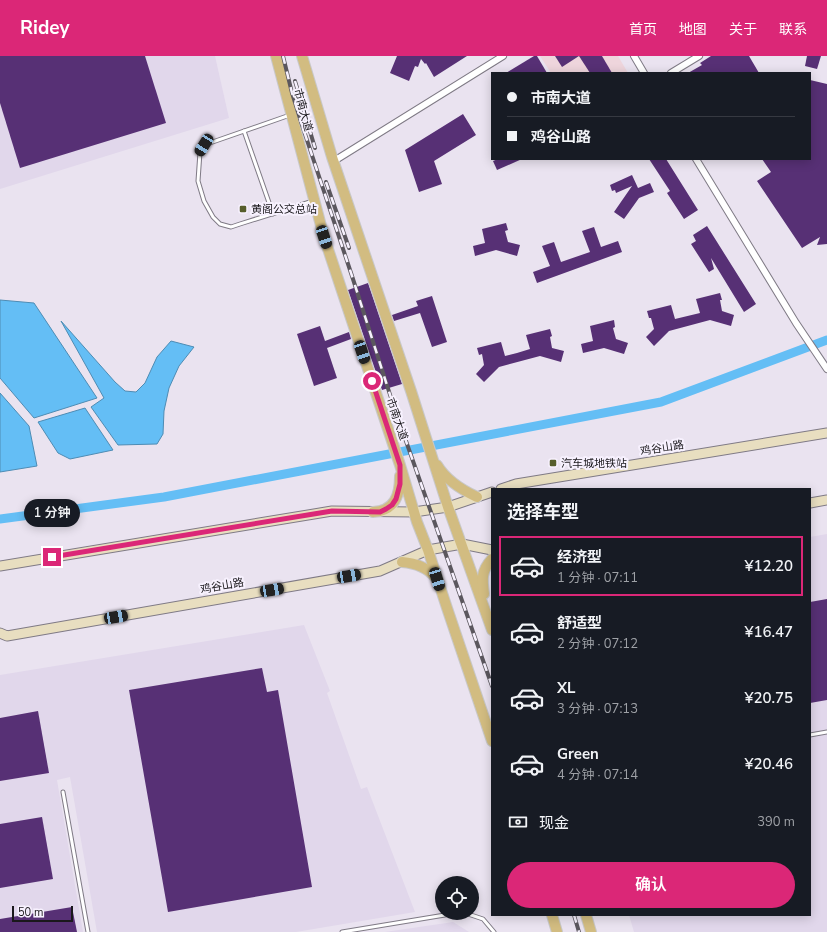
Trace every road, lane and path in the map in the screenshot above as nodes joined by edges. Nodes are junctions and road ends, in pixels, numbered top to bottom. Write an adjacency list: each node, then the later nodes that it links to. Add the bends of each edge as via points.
1 (276, 56): 8 (main road, 市南大道)
2 (302, 56): 11 (main road, 市南大道)
3 (503, 56): 11 (street)
4 (634, 56): 6 (street)
5 (699, 56): 7 (street)
6 (643, 72)
7 (673, 72)
8 (292, 115): 9 (lane); 12 (main road, 市南大道)
9 (244, 131): 13 (lane); 13 (lane, via 204,145 200,152 198,180 204,201 220,224 231,227)
10 (697, 160): 14 (street)
11 (334, 161): 16 (main road, 市南大道)
12 (314, 200): 13 (lane); 17 (main road, 市南大道)
13 (273, 214)
14 (827, 369)
15 (827, 433): 18 (main road, 鸡谷山路)
16 (432, 457): 20 (main road, via 447,477); 23 (main road, 市南大道)
17 (400, 465): 24 (main road, via 400,484 396,499 386,509); 25 (main road, 市南大道)
18 (504, 488)
19 (491, 492): 20 (main road)
20 (477, 497): 23 (main road)
21 (827, 500): 22 (main road)
22 (811, 503)
23 (448, 507): 25 (main road); 26 (main road, 市南大道)
24 (373, 512): 25 (main road); 31 (main road, via 332,511)
25 (414, 512): 27 (main road, 市南大道)
26 (462, 544): 27 (main road, 鸡谷山路); 28 (main road, 鸡谷山路); 33 (main road, 市南大道)
27 (428, 550): 30 (main road, 鸡谷山路); 32 (main road, 市南大道)
28 (491, 550)
29 (491, 560): 33 (main road, via 482,579)
30 (402, 562): 32 (main road, via 418,564); 35 (main road, 鸡谷山路, via 380,571 7,636)
31 (0, 566)
32 (437, 579): 38 (main road, 市南大道)
33 (485, 608): 34 (main road, 市南大道)
34 (491, 627)
35 (0, 633)
36 (827, 732): 37 (lane)
37 (811, 734)
38 (491, 738)
39 (63, 792): 44 (lane)
40 (435, 916): 45 (lane)
41 (552, 916): 47 (main road)
42 (586, 916): 48 (main road)
43 (479, 918): 46 (lane)
44 (88, 932)
45 (342, 932)
46 (494, 932)
47 (558, 932)
48 (591, 932)

